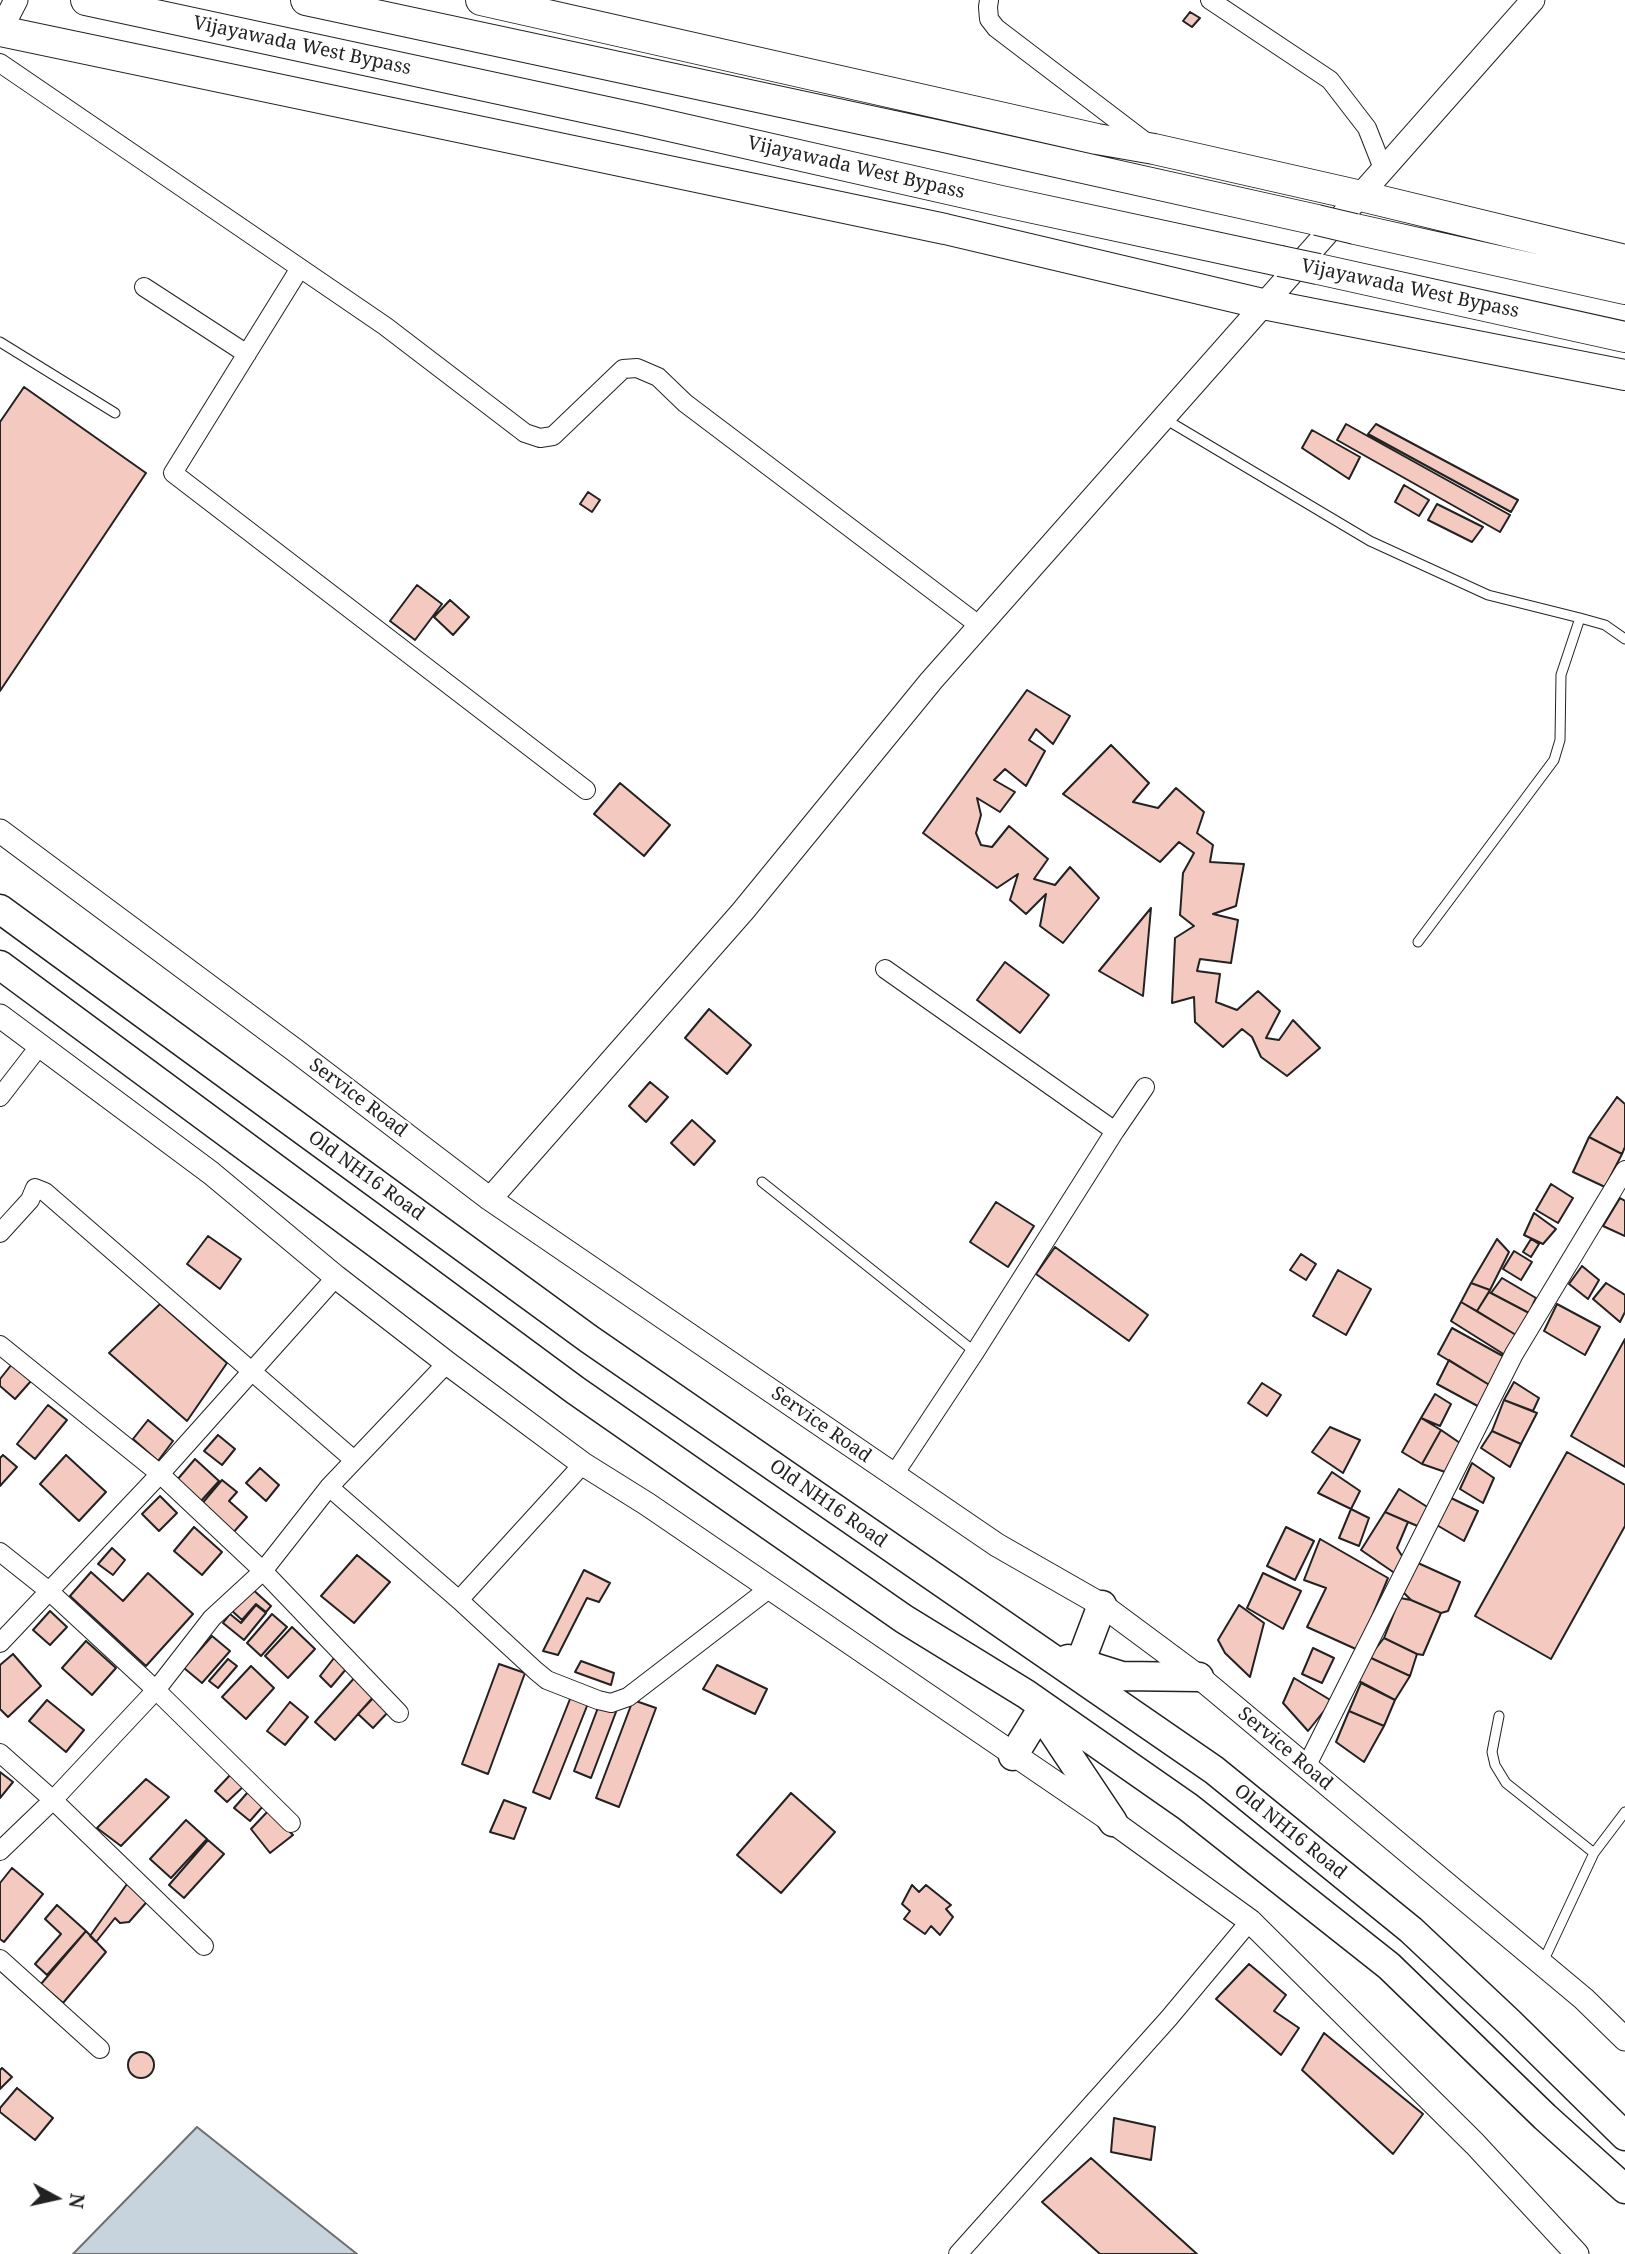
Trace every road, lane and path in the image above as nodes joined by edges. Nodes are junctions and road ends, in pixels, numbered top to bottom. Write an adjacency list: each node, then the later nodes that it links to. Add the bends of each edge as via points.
1 (16, 0): 8 (street)
2 (86, 0): 18 (highway, Vijayawada West Bypass, bridge)
3 (306, 0): 16 (highway, bridge)
4 (481, 0): 10 (highway)
5 (1210, 0): 11 (street, via 1330,80 1367,128)
6 (1533, 0): 11 (street)
7 (990, 2): 10 (street, via 989,19 996,28)
8 (0, 31): 17 (highway, via 932,226)
9 (0, 64): 14 (street)
10 (1154, 149): 12 (highway)
11 (1384, 171): 12 (street)
12 (1361, 196): 13 (highway); 17 (street)
13 (1625, 260)
14 (300, 268): 20 (street); 25 (street, via 525,433 540,438 553,436 623,369 637,368 658,377 685,403)
15 (144, 287): 20 (street)
16 (1625, 289)
17 (1264, 303): 21 (highway); 23 (street)
18 (1625, 337)
19 (0, 342): 22 (lane)
20 (247, 354): 27 (street, via 173,473)
21 (1625, 375)
22 (115, 413)
23 (1165, 419): 24 (lane, via 1370,541 1488,595); 25 (street)
24 (1580, 618): 26 (lane, via 1605,625); 30 (lane, via 1561,675 1560,740 1554,761)
25 (980, 626): 40 (street, via 743,911)
26 (1625, 639)
27 (586, 790)
28 (0, 831): 40 (street, Service Road)
29 (0, 909): 59 (main road, Old NH16 Road, via 589,1339)
30 (1418, 942)
31 (0, 965): 63 (main road, via 575,1390)
32 (885, 969): 37 (street)
33 (0, 1016): 34 (street)
34 (41, 1044): 36 (street); 42 (street, via 211,1173)
35 (1145, 1087): 37 (street)
36 (0, 1097)
37 (1115, 1130): 44 (street)
38 (1625, 1170): 68 (street, via 1514,1354)
39 (762, 1182): 44 (lane)
40 (490, 1199): 50 (street, Service Road)
41 (0, 1233): 46 (street, via 35,1188 45,1192)
42 (336, 1277): 45 (street); 46 (street)
43 (0, 1345): 49 (street)
44 (975, 1352): 50 (street)
45 (447, 1363): 47 (street); 48 (street)
46 (251, 1370): 47 (street); 49 (street)
47 (354, 1460): 51 (street)
48 (583, 1465): 54 (street); 56 (street)
49 (160, 1474): 53 (street); 55 (street)
50 (893, 1476): 57 (street, Service Road, via 997,1545)
51 (329, 1487): 53 (street); 56 (street)
52 (0, 1552): 55 (street)
53 (263, 1571): 62 (street, via 212,1618); 64 (street)
54 (770, 1588): 56 (street, via 628,1697 611,1703 547,1680); 67 (street)
55 (49, 1591): 58 (street); 62 (street)
56 (459, 1600)
57 (1102, 1605): 60 (main road); 61 (street, Service Road)
58 (0, 1643)
59 (1039, 1650): 60 (main road); 81 (main road, Old NH16 Road, via 1214,1770 1411,1930)
60 (1080, 1663): 61 (main road, via 1122,1676)
61 (1199, 1676): 68 (street, Service Road)
62 (156, 1690): 69 (street); 72 (street)
63 (1033, 1703): 67 (main road); 71 (main road); 82 (main road, via 1188,1807 1389,1966)
64 (399, 1713)
65 (1499, 1716): 74 (lane, via 1492,1752 1506,1783)
66 (0, 1753): 69 (street)
67 (1013, 1756): 71 (street)
68 (1306, 1767): 78 (street, Service Road)
69 (53, 1800): 73 (street); 76 (street)
70 (1625, 1812): 74 (lane)
71 (1113, 1822): 75 (street)
72 (291, 1823)
73 (0, 1851)
74 (1594, 1853): 78 (lane)
75 (1250, 1921): 83 (street); 84 (street, via 1475,2144)
76 (204, 1946)
77 (0, 1959): 80 (street)
78 (1542, 1964): 79 (street, Service Road)
79 (1625, 2039)
80 (100, 2049)
81 (1625, 2136)
82 (1625, 2189)
83 (958, 2254)
84 (1577, 2254)

